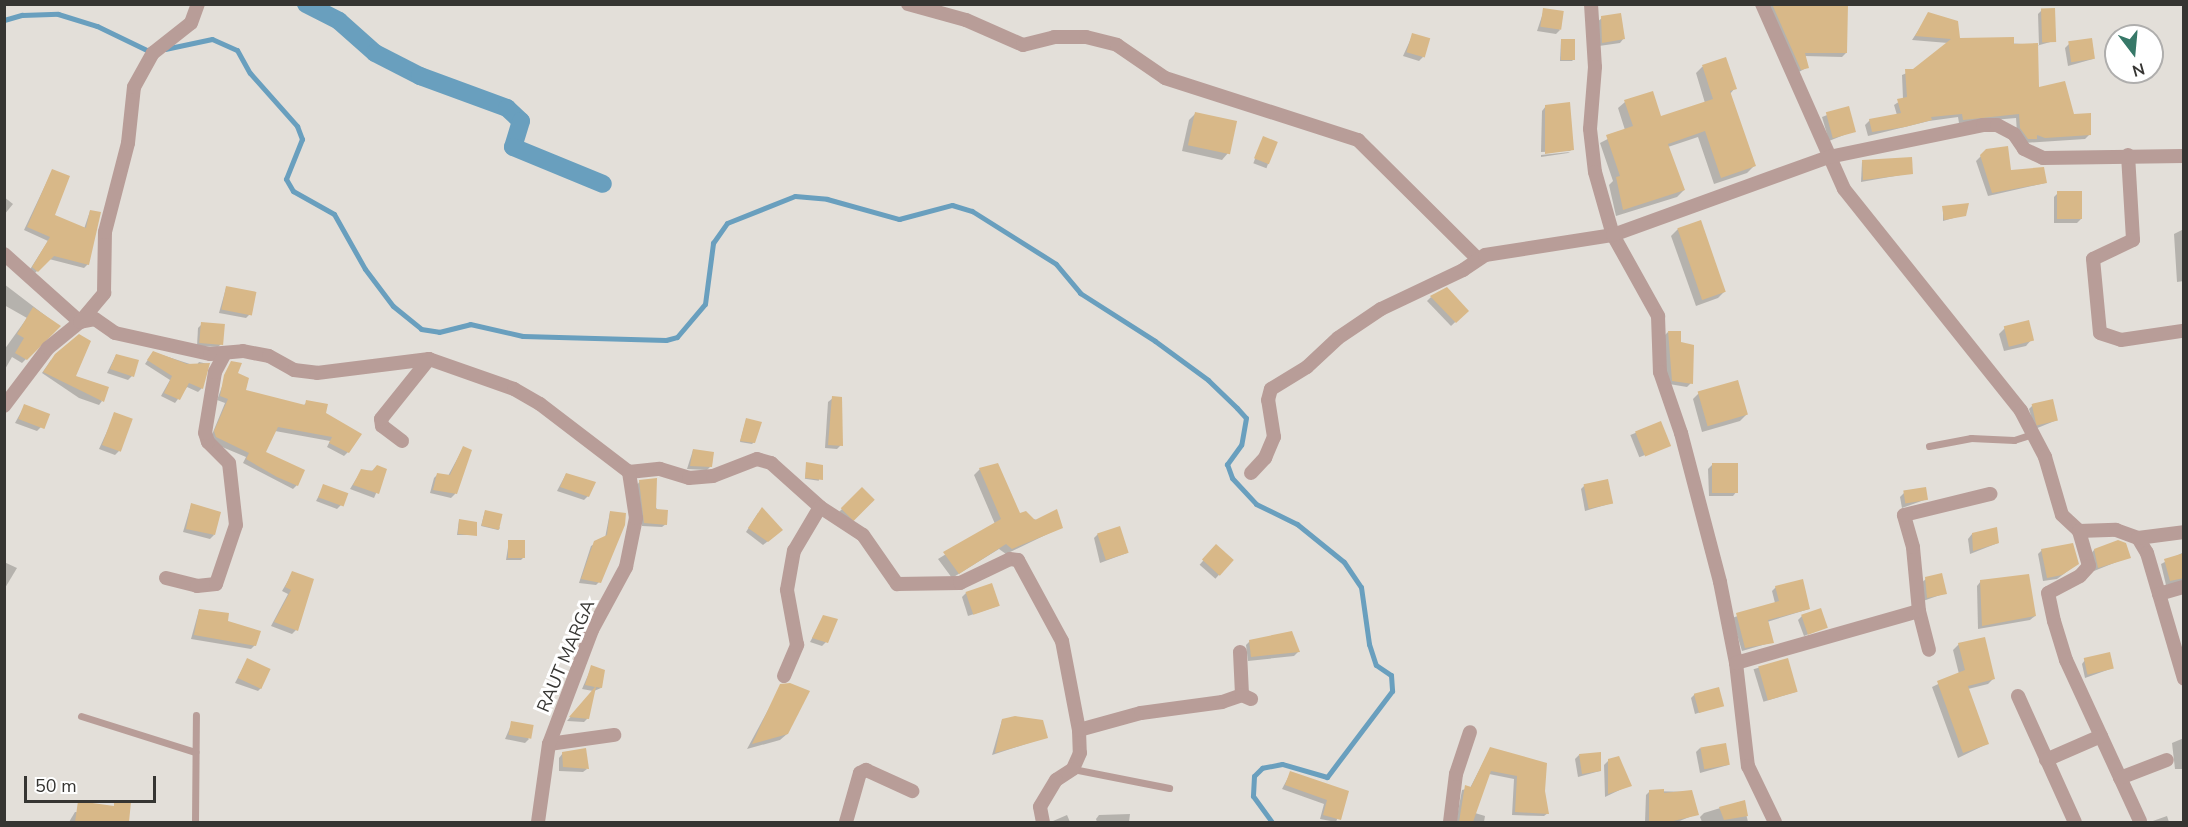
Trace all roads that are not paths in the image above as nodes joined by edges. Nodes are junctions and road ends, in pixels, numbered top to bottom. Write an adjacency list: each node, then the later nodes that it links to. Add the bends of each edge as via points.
1 (198, 4): 11 (street, via 191,23 153,53 134,87 128,143 105,232 104,293)
2 (908, 4): 10 (street, via 966,20 1023,45 1086,37 1117,45 1165,78 1358,140)
3 (1591, 4): 8 (street, via 1595,67 1590,129 1595,172)
4 (1762, 4): 7 (street)
5 (2128, 155): 6 (street); 7 (street, via 2043,158 2024,148 2014,134 1997,125 1983,125); 12 (street, via 2133,240 2093,259 2100,333 2121,340)
6 (2184, 156)
7 (1829, 157): 8 (street); 16 (street, via 1856,206 1979,355 2021,411)
8 (1613, 235): 10 (street, via 1491,253); 32 (street, via 1659,316 1660,372 1681,433 1720,582)
9 (4, 254): 11 (street)
10 (1478, 259): 20 (street, via 1380,309 1338,338 1307,367 1271,388 1268,400 1274,437 1265,458)
11 (80, 322): 13 (street, via 95,319 126,336 210,354); 15 (street, via 48,348)
12 (2182, 331)
13 (225, 353): 14 (street, via 243,351 269,356 294,370 317,373); 26 (street, via 215,372 205,432 208,442 229,463 236,525 216,584 197,586)
14 (429, 359): 17 (street, via 381,419 382,426); 19 (street, via 514,389 540,404)
15 (4, 406)
16 (2032, 434): 18 (lane, via 2014,440 1971,438); 23 (street, via 2045,457 2062,515)
17 (402, 441)
18 (1929, 446)
19 (629, 472): 22 (street, via 660,469 689,478 713,476 757,459 771,463); 42 (street, RAUT MARGA, via 636,518 626,567 592,630)
20 (1251, 473)
21 (1990, 494): 29 (street, via 1904,515 1913,547)
22 (820, 507): 33 (street, via 794,551 787,590 797,645); 38 (street, via 863,535 897,584 960,583 1010,559 1018,560 1062,641)
23 (2079, 531): 25 (street, via 2116,530); 41 (street, via 2089,566 2080,576 2048,593 2066,660)
24 (2184, 532): 25 (street)
25 (2138, 538): 28 (street)
26 (166, 578)
27 (2184, 587): 28 (street)
28 (2159, 594): 34 (street)
29 (1919, 610): 30 (street); 32 (street)
30 (1929, 650)
31 (1239, 652): 38 (street, via 1246,697 1141,713)
32 (1736, 663): 56 (street, via 1748,766)
33 (784, 676)
34 (2184, 679)
35 (2018, 696): 44 (street)
36 (196, 715): 43 (lane)
37 (81, 716): 43 (lane)
38 (1079, 730): 46 (street, via 1080,753)
39 (1470, 732): 55 (street, via 1456,774)
40 (614, 735): 42 (street)
41 (2101, 736): 44 (street); 47 (street)
42 (549, 744): 52 (street, RAUT MARGA)
43 (195, 752): 51 (lane)
44 (2046, 760): 57 (street)
45 (2167, 760): 47 (street)
46 (1073, 769): 48 (lane); 54 (street, via 1056,780 1040,807)
47 (2120, 778): 50 (street)
48 (1170, 788)
49 (912, 791): 53 (street, via 866,770 860,773)
50 (2140, 821)
51 (195, 822)
52 (538, 822)
53 (846, 822)
54 (1043, 822)
55 (1450, 822)
56 (1774, 822)
57 (2075, 822)

